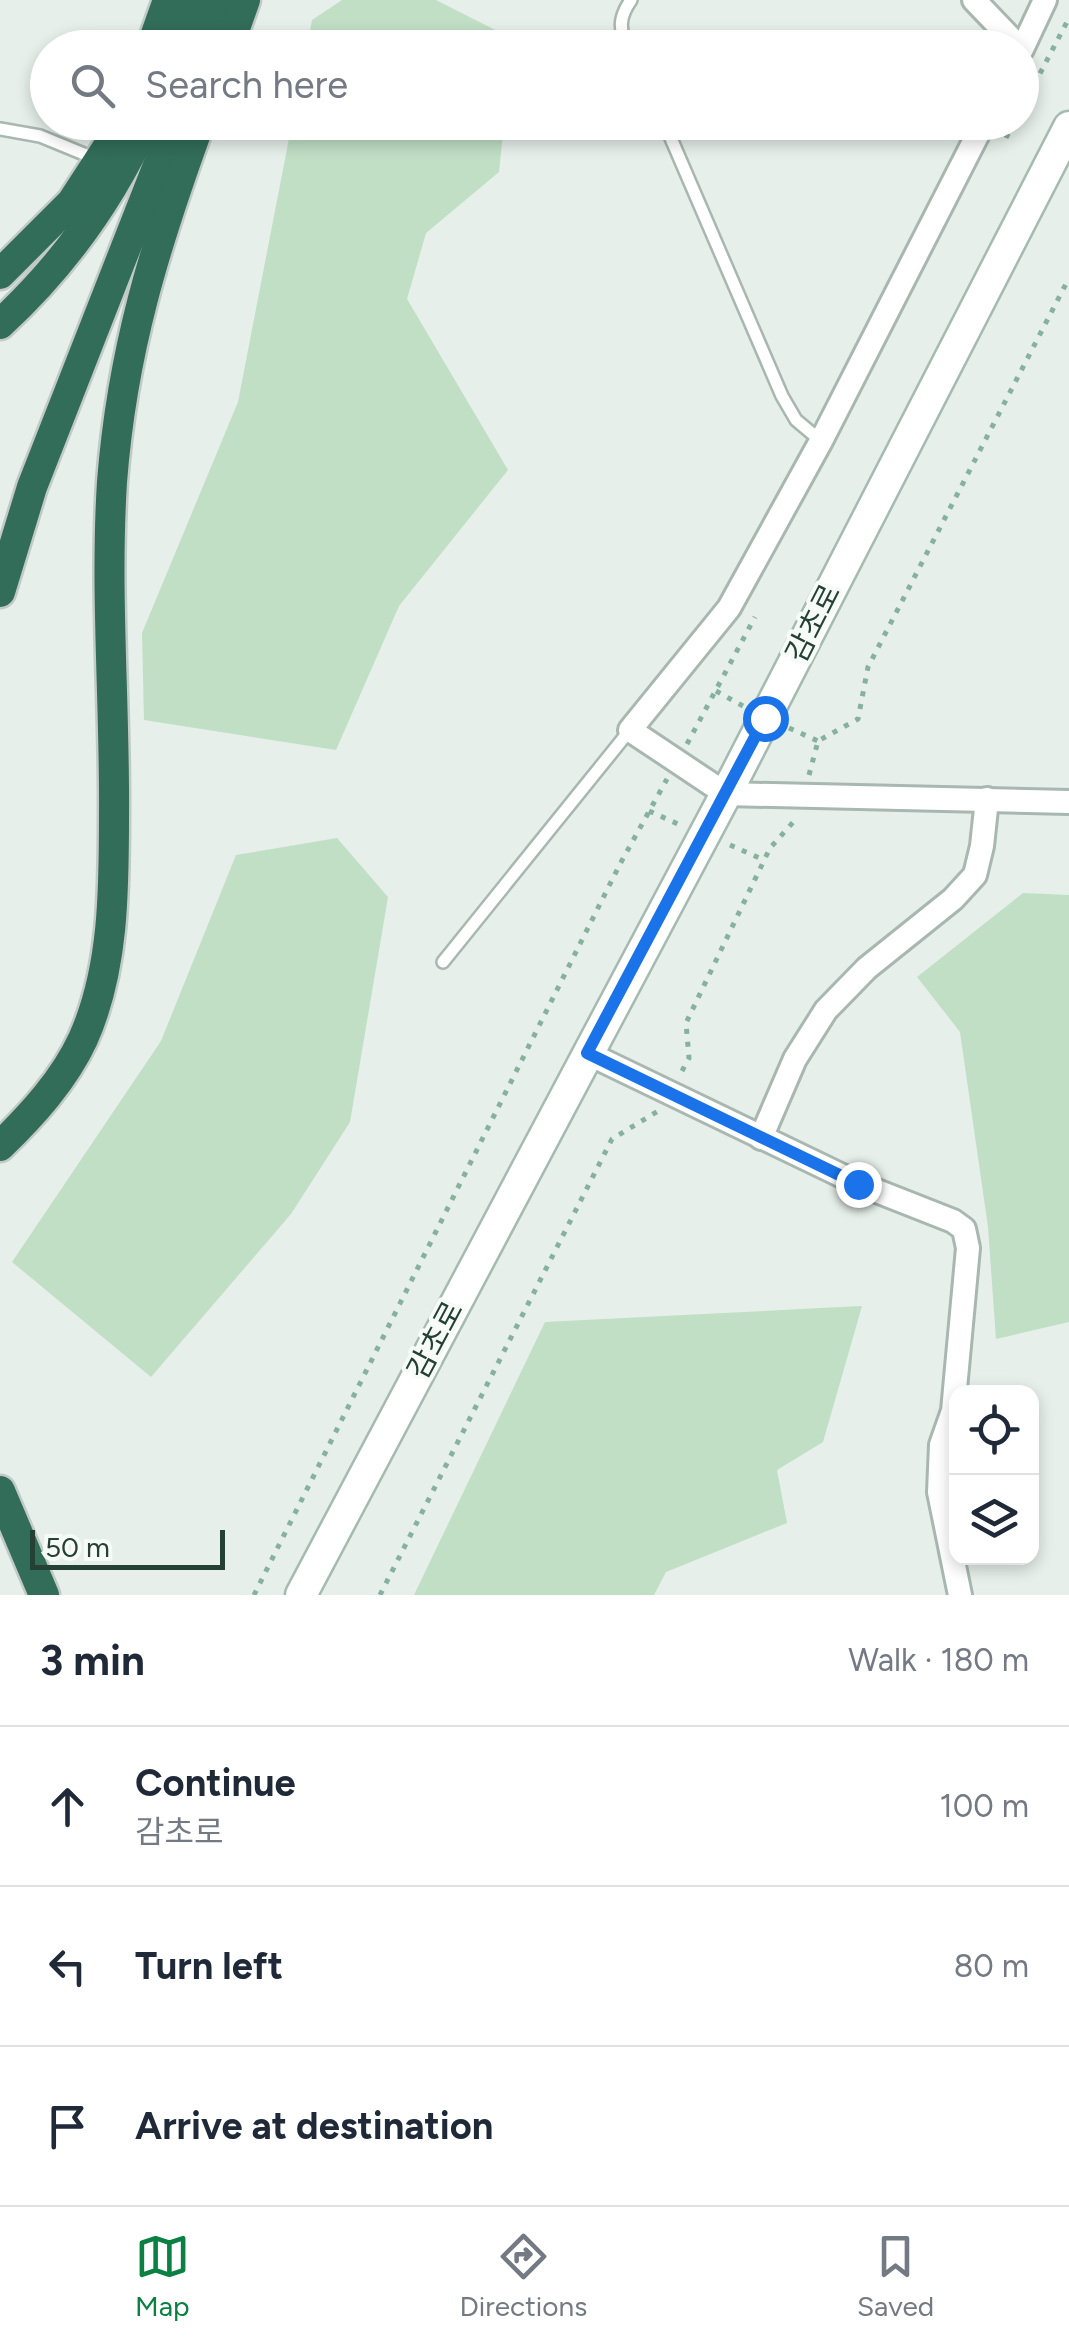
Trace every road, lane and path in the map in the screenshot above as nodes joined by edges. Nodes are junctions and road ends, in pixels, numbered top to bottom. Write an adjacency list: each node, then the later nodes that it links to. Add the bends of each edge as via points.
1 (168, 0): 9 (highway)
2 (197, 0): 10 (highway)
3 (224, 0): 11 (highway)
4 (245, 0): 12 (highway)
5 (631, 0): 13 (lane)
6 (974, 0): 14 (street)
7 (1045, 0): 15 (street)
8 (1069, 18): 16 (path)
9 (157, 30)
10 (185, 30)
11 (212, 30)
12 (234, 30)
13 (621, 30)
14 (1003, 30)
15 (1030, 30)
16 (1039, 75)
17 (0, 129): 19 (lane)
18 (1068, 130): 36 (main road, 감초로)
19 (30, 134)
20 (50, 140): 27 (lane)
21 (113, 140): 27 (highway)
22 (138, 140): 30 (highway, via 62,260)
23 (168, 140): 32 (highway, via 32,486)
24 (194, 140): 44 (highway, via 143,287 112,481 114,853 102,983 82,1040 52,1089)
25 (672, 140): 31 (lane, via 782,396 796,420)
26 (975, 140): 31 (street)
27 (100, 160): 28 (highway, via 72,202)
28 (0, 274)
29 (1069, 278): 37 (path, via 868,667 858,719 818,741)
30 (0, 324)
31 (821, 441): 34 (street, via 729,608)
32 (0, 592)
33 (761, 605): 35 (path)
34 (630, 730): 35 (street); 40 (lane)
35 (677, 761): 36 (street); 47 (path)
36 (726, 794): 37 (street); 41 (main road, 감초로)
37 (803, 795): 38 (street); 42 (path, via 796,820 770,848 686,1023 689,1058)
38 (987, 799): 39 (street); 43 (street, via 975,874 826,1010 795,1059)
39 (1069, 802)
40 (442, 962)
41 (587, 1053): 42 (street); 48 (main road, 감초로)
42 (668, 1093): 43 (street); 49 (path, via 657,1111 612,1139)
43 (761, 1138): 50 (street, via 964,1230 968,1248 953,1411 941,1445 938,1492)
44 (0, 1146)
45 (0, 1491): 46 (highway)
46 (44, 1595)
47 (254, 1595)
48 (301, 1595)
49 (380, 1595)
50 (960, 1595)

